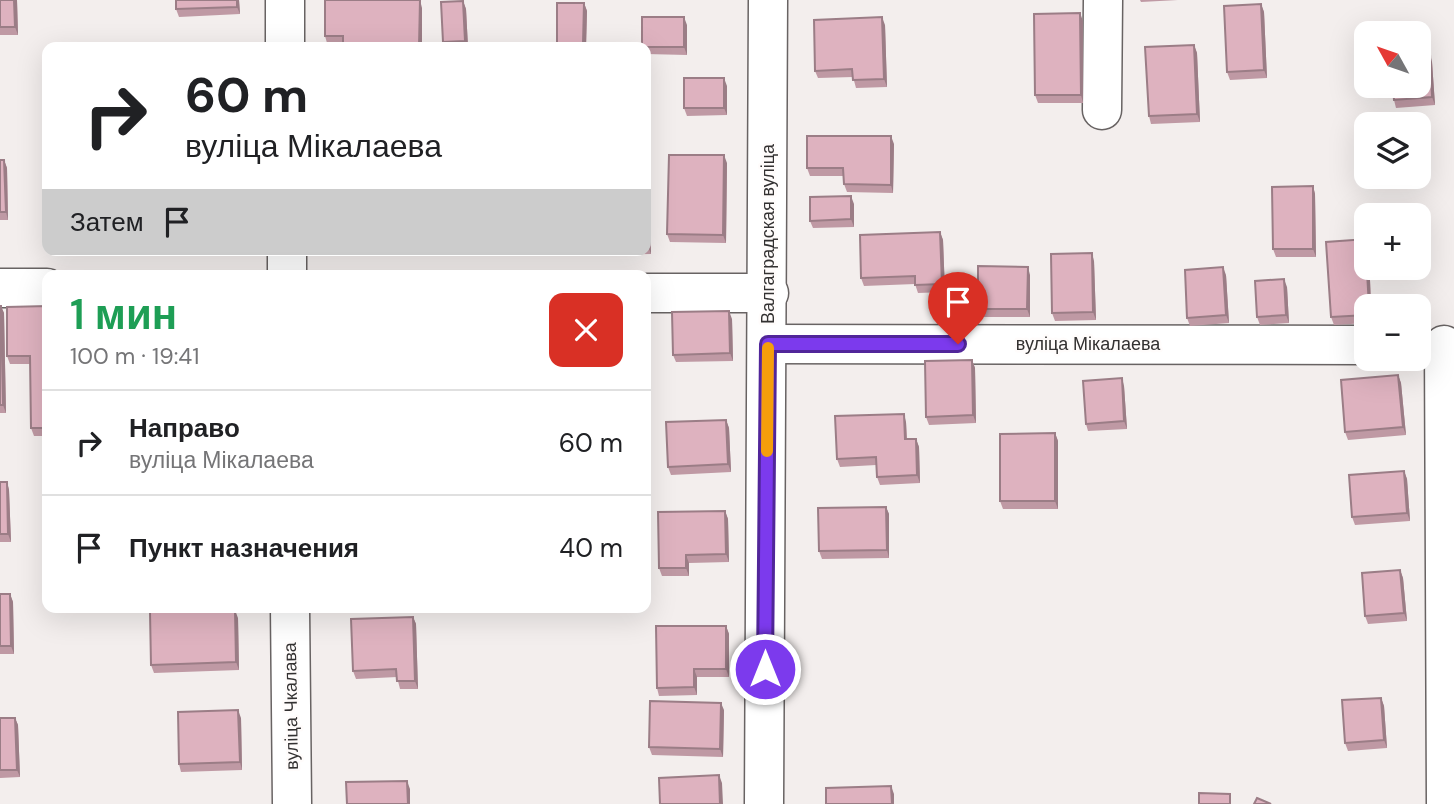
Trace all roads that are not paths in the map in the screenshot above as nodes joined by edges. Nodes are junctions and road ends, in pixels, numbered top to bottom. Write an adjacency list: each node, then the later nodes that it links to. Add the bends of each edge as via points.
1 (285, 0): 4 (street)
2 (768, 0): 9 (street, Валгаградская вуліца)
3 (1103, 0): 5 (street)
4 (285, 42)
5 (1102, 110)
6 (0, 288): 7 (street)
7 (42, 288)
8 (651, 293): 9 (street)
9 (769, 293): 10 (street, Валгаградская вуліца)
10 (768, 344): 11 (street, вуліца Мікалаева); 15 (street, Валгаградская вуліца)
11 (1354, 345)
12 (1439, 345): 16 (street)
13 (290, 613): 14 (street, вуліца Чкалава)
14 (292, 804)
15 (764, 804)
16 (1446, 804)

